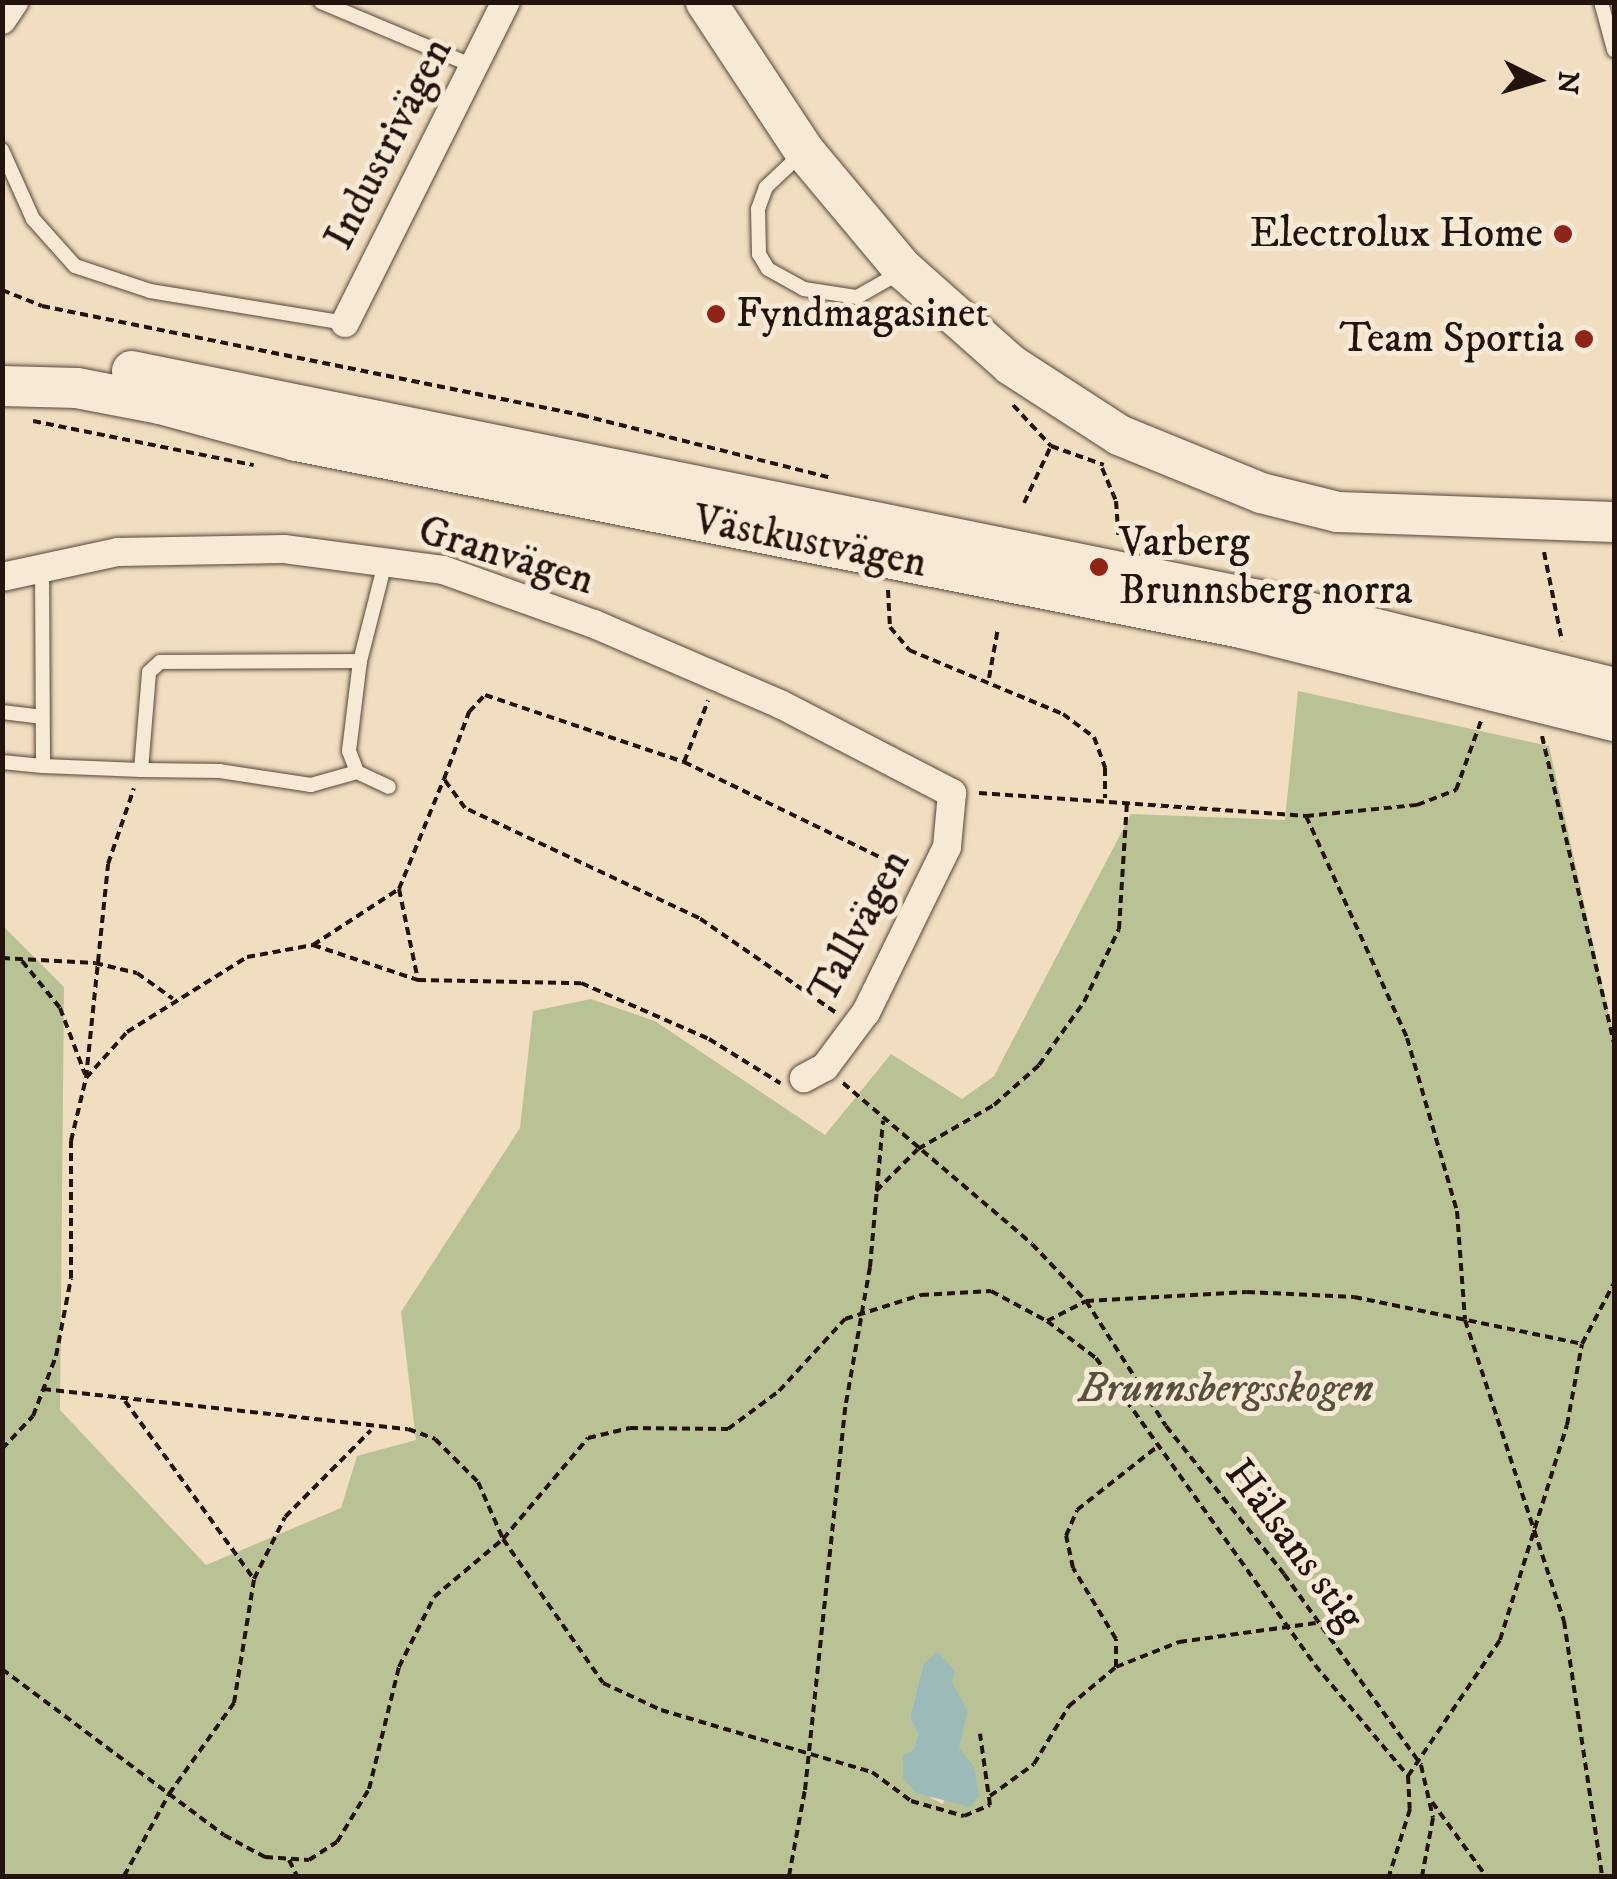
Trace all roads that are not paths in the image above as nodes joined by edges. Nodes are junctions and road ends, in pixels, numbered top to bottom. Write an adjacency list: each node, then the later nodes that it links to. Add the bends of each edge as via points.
1 (14, 2): 6 (street)
2 (321, 2): 8 (lane)
3 (506, 2): 8 (street, Industrivägen)
4 (706, 2): 10 (street)
5 (1601, 2): 7 (lane)
6 (2, 20)
7 (1614, 50)
8 (472, 66): 12 (street, Industrivägen)
9 (2, 150): 12 (lane, via 34,219 75,266 150,291)
10 (805, 152): 11 (street); 11 (lane, via 766,187 758,209 758,254 768,269 804,289 857,297)
11 (903, 269): 15 (street, via 1060,400 1168,458 1261,493 1338,512)
12 (345, 323)
13 (2, 361): 20 (street, Västkustvägen, via 112,367 1100,566)
14 (2, 386): 23 (street, Västkustvägen, via 77,388 144,401 296,441 1241,628)
15 (1614, 522)
16 (386, 562): 17 (street, Granvägen, via 284,549 118,552); 19 (lane); 29 (street, Granvägen, via 443,570 718,677)
17 (42, 566): 18 (street, Granvägen); 22 (lane)
18 (2, 577)
19 (360, 661): 26 (lane, via 160,662 149,672); 27 (lane, via 349,751)
20 (1614, 688)
21 (2, 712): 22 (lane)
22 (41, 716): 25 (lane)
23 (1614, 720)
24 (2, 762): 25 (lane)
25 (44, 766): 26 (lane)
26 (140, 770): 27 (lane, via 220,771 311,784)
27 (356, 772): 28 (lane)
28 (389, 787)
29 (952, 794): 30 (street, Tallvägen, via 947,847 856,1026)
30 (815, 1072)

